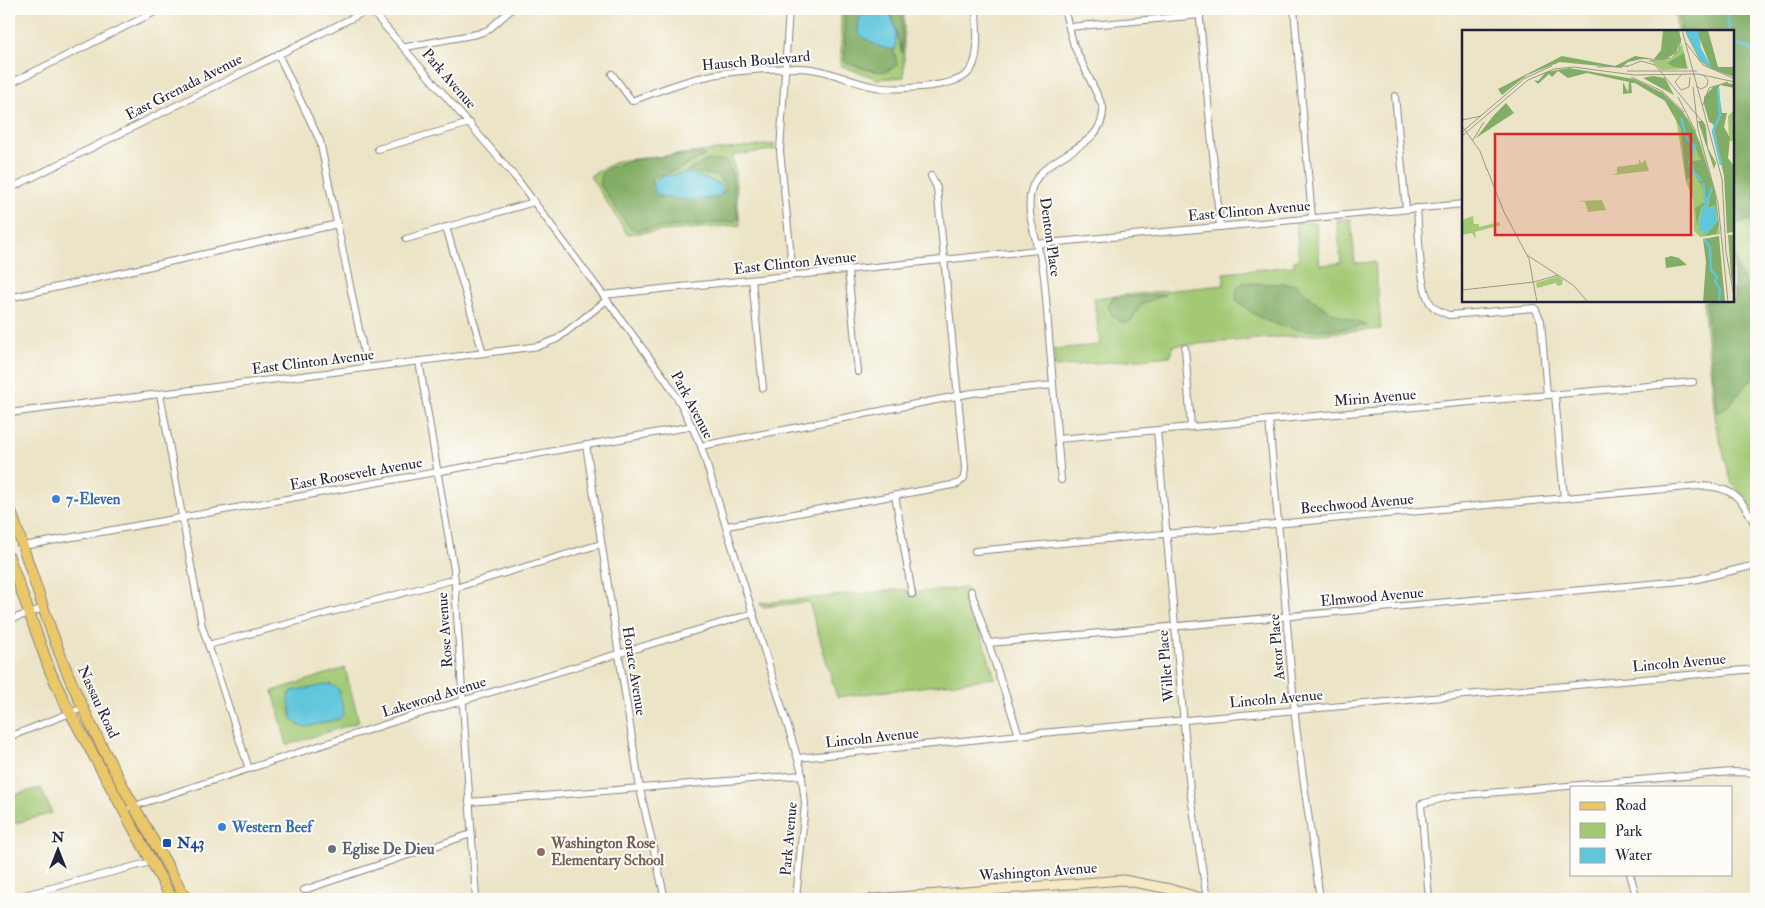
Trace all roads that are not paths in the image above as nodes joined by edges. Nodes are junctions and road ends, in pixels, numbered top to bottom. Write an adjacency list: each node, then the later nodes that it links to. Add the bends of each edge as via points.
1 (161, 9): 14 (street)
2 (370, 9): 10 (street, Park Avenue); 11 (street, East Grenada Avenue)
3 (512, 9): 10 (street, via 488,30 478,34)
4 (789, 9): 12 (street)
5 (976, 9): 12 (street, Hausch Boulevard, via 975,60 970,71 958,80 936,85 883,88 818,68)
6 (1064, 9): 9 (street, Denton Place)
7 (1294, 9): 24 (street)
8 (1199, 12): 9 (street); 27 (street)
9 (1069, 27): 29 (street, Denton Place, via 1074,46 1103,107 1104,117 1092,137 1046,167 1035,180 1030,204)
10 (406, 48): 16 (street, Park Avenue)
11 (278, 54): 19 (street, East Grenada Avenue); 25 (street, via 320,141)
12 (784, 70): 13 (street, Hausch Boulevard, via 704,76 632,101); 32 (street, via 780,151)
13 (612, 74)
14 (9, 84)
15 (1395, 96): 23 (street)
16 (470, 122): 17 (street); 20 (street, Park Avenue)
17 (378, 150)
18 (931, 176): 30 (street, via 937,188)
19 (9, 189)
20 (534, 202): 26 (street); 35 (street, Park Avenue)
21 (1462, 204): 22 (street, East Clinton Avenue)
22 (1417, 208): 23 (street, East Clinton Avenue); 45 (street, via 1428,300 1440,312 1450,315 1535,308 1541,321)
23 (1406, 209): 24 (street, East Clinton Avenue)
24 (1312, 218): 27 (street, East Clinton Avenue)
25 (338, 224): 34 (street); 39 (street)
26 (446, 227): 28 (street); 37 (street)
27 (1220, 227): 29 (street, East Clinton Avenue)
28 (406, 239)
29 (1037, 247): 30 (street, East Clinton Avenue); 42 (street, Denton Place, via 1043,268)
30 (944, 260): 31 (street, East Clinton Avenue); 47 (street)
31 (848, 270): 32 (street, East Clinton Avenue); 40 (street)
32 (793, 275): 33 (street, East Clinton Avenue)
33 (752, 280): 35 (street, East Clinton Avenue); 43 (street)
34 (9, 298)
35 (605, 298): 37 (street, East Clinton Avenue, via 548,344); 50 (street, Park Avenue, via 666,380)
36 (1185, 348): 51 (street)
37 (483, 353): 38 (street, East Clinton Avenue)
38 (419, 361): 39 (street, East Clinton Avenue); 56 (street, Rose Avenue)
39 (367, 368): 44 (street, East Clinton Avenue)
40 (858, 372)
41 (1693, 382): 46 (street, Mirin Avenue)
42 (1053, 385): 47 (street); 53 (street, Denton Place)
43 (762, 388)
44 (160, 394): 48 (street, East Clinton Avenue); 61 (street)
45 (1547, 395): 46 (street, Mirin Avenue); 49 (street, Mirin Avenue)
46 (1555, 395): 59 (street)
47 (958, 397): 55 (street); 58 (street, via 964,478 958,484)
48 (9, 413)
49 (1269, 420): 51 (street, Mirin Avenue); 62 (street, Astor Place)
50 (692, 426): 54 (street, East Roosevelt Avenue); 55 (street, Park Avenue)
51 (1190, 427): 52 (street, Mirin Avenue)
52 (1157, 430): 53 (street, Mirin Avenue); 65 (street, Willet Place)
53 (1058, 439): 57 (street, Denton Place)
54 (586, 445): 56 (street, East Roosevelt Avenue); 66 (street, Horace Avenue)
55 (700, 446): 63 (street, Park Avenue)
56 (439, 472): 61 (street, East Roosevelt Avenue); 71 (street, Rose Avenue)
57 (1061, 480)
58 (895, 495): 63 (street); 74 (street)
59 (1564, 498): 62 (street, Beechwood Avenue); 64 (street, Beechwood Avenue, via 1700,486 1722,488 1739,498)
60 (9, 506): 67 (main road, Nassau Road)
61 (182, 517): 67 (street, East Roosevelt Avenue); 82 (street)
62 (1278, 524): 65 (street, Beechwood Avenue); 78 (street, Astor Place)
63 (726, 526): 77 (street, Park Avenue)
64 (1756, 527)
65 (1166, 534): 68 (street, Beechwood Avenue); 80 (street, Willet Place)
66 (601, 544): 72 (street); 83 (street, Horace Avenue)
67 (23, 546): 75 (main road, Nassau Road)
68 (975, 551)
69 (9, 557): 76 (main road, Nassau Road)
70 (1756, 565): 78 (street, Elmwood Avenue, via 1693,580)
71 (455, 579): 72 (street, Rose Avenue); 82 (street)
72 (455, 588): 85 (street, Rose Avenue)
73 (971, 591): 81 (street)
74 (912, 594)
75 (44, 608): 76 (street); 86 (main road, Nassau Road)
76 (29, 613): 79 (street); 88 (main road, Nassau Road)
77 (754, 613): 83 (street, Lakewood Avenue); 92 (street, Park Avenue)
78 (1286, 617): 80 (street, Elmwood Avenue); 87 (street, Astor Place)
79 (9, 620)
80 (1175, 627): 81 (street, Elmwood Avenue); 89 (street, Willet Place)
81 (989, 643): 90 (street)
82 (208, 645): 93 (street)
83 (618, 654): 85 (street, Lakewood Avenue); 99 (street, Horace Avenue)
84 (1756, 668): 87 (street, Lincoln Avenue)
85 (463, 701): 93 (street, Lakewood Avenue); 100 (street, Rose Avenue)
86 (83, 708): 88 (street); 101 (main road, Nassau Road)
87 (1295, 710): 89 (street, Lincoln Avenue); 119 (street, Astor Place)
88 (70, 714): 91 (street); 102 (main road, Nassau Road)
89 (1183, 720): 90 (street, Lincoln Avenue); 118 (street, Willet Place)
90 (1019, 735): 92 (street, Lincoln Avenue)
91 (9, 737)
92 (798, 758): 95 (street, Park Avenue)
93 (250, 769): 101 (street, Lakewood Avenue)
94 (1756, 773): 96 (street, via 1732,772)
95 (802, 776): 99 (street); 116 (street, Park Avenue, via 806,804)
96 (1618, 785): 97 (street)
97 (1603, 786)
98 (1570, 788): 120 (street, via 1452,796 1421,804)
99 (640, 789): 100 (street); 115 (street, Horace Avenue)
100 (469, 802): 103 (street, Rose Avenue)
101 (134, 806): 102 (street, Lakewood Avenue); 105 (main road, Nassau Road)
102 (122, 810): 104 (main road, Nassau Road)
103 (471, 834): 107 (street); 114 (street, Rose Avenue)
104 (151, 862): 105 (main road, via 158,862); 108 (street); 112 (main road, Nassau Road)
105 (172, 872): 113 (main road, Nassau Road)
106 (1631, 876): 121 (street)
107 (304, 890)
108 (40, 891): 110 (street); 111 (street)
109 (908, 898): 117 (street, Washington Avenue); 118 (street, Washington Avenue, via 1123,880)
110 (9, 899)
111 (42, 899)
112 (172, 899)
113 (186, 899)
114 (476, 899)
115 (665, 899)
116 (796, 899)
117 (872, 899)
118 (1205, 899)
119 (1320, 899)
120 (1429, 899)
121 (1637, 899)

